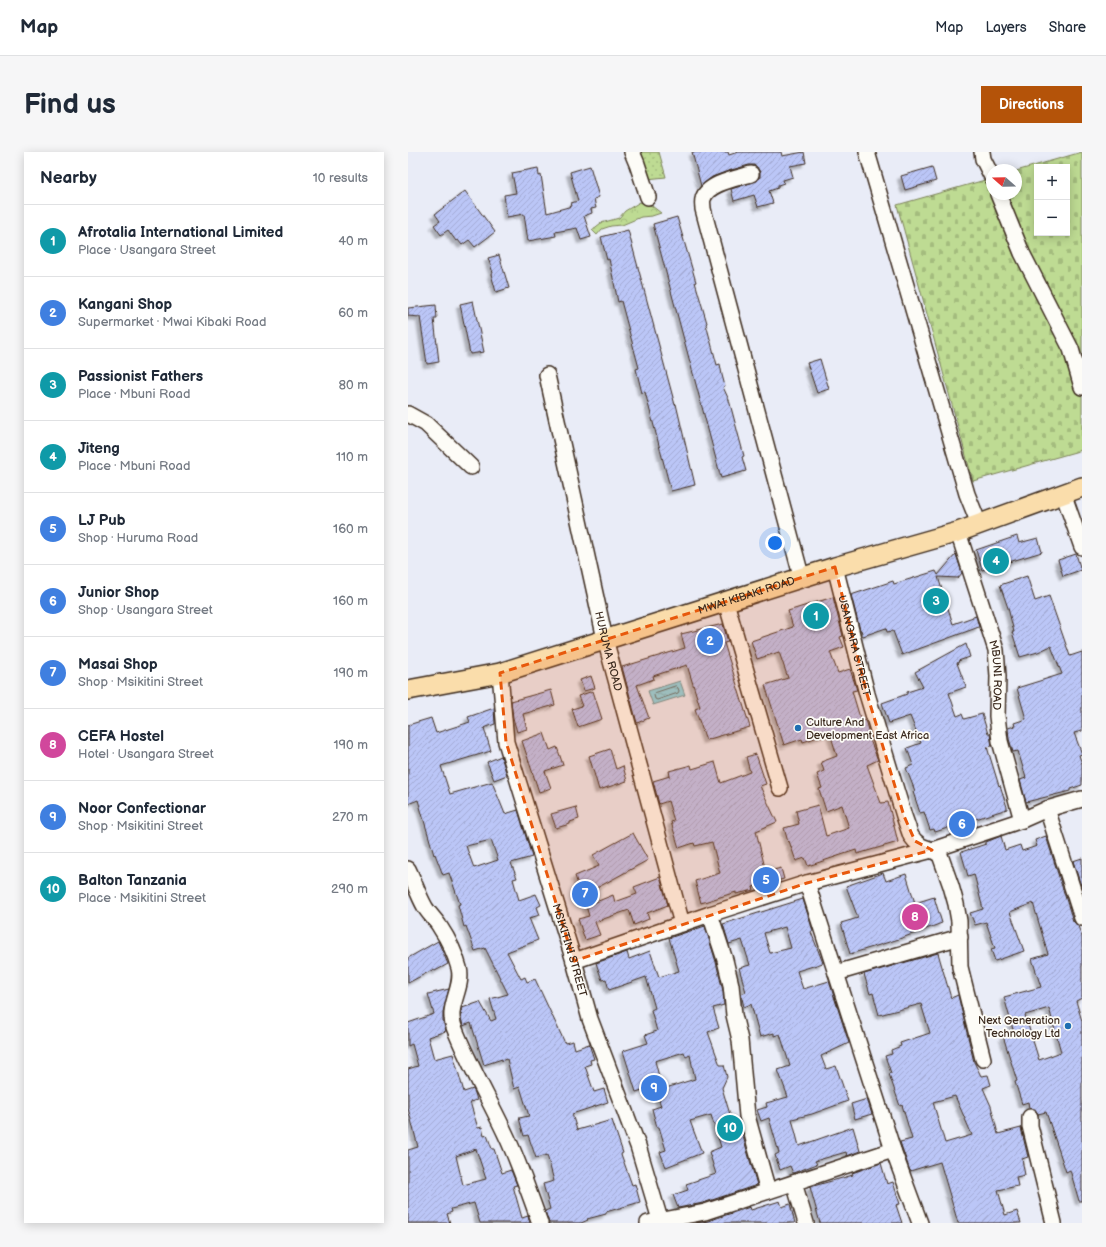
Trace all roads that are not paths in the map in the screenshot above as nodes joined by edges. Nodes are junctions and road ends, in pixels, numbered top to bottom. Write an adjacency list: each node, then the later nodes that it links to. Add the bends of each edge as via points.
1 (632, 152): 6 (street)
2 (868, 152): 14 (street, via 967,494)
3 (982, 152): 4 (street)
4 (986, 165)
5 (751, 174): 18 (street, via 712,188 703,199 703,209)
6 (648, 196)
7 (1000, 200): 9 (street, via 1022,253 1071,349)
8 (547, 375): 20 (street, HURUMA ROAD)
9 (1082, 387)
10 (408, 414): 11 (street, via 426,424)
11 (471, 467)
12 (1082, 487): 13 (main road, MWAI KIBAKI ROAD)
13 (1063, 493): 14 (main road, MWAI KIBAKI ROAD); 16 (street)
14 (979, 524): 15 (main road, MWAI KIBAKI ROAD)
15 (958, 532): 17 (main road, MWAI KIBAKI ROAD); 26 (street, MBUNI ROAD, via 996,650 1000,741)
16 (1082, 547)
17 (835, 568): 18 (main road, MWAI KIBAKI ROAD); 27 (street, USANGARA STREET, via 867,694 904,816 915,841)
18 (802, 579): 19 (main road, MWAI KIBAKI ROAD)
19 (726, 602): 20 (main road, MWAI KIBAKI ROAD); 23 (street)
20 (605, 639): 21 (main road, MWAI KIBAKI ROAD); 32 (street, HURUMA ROAD)
21 (500, 673): 22 (main road, MWAI KIBAKI ROAD); 34 (street, MSIKITINI STREET, via 506,742)
22 (408, 690)
23 (780, 788)
24 (1082, 798): 25 (street)
25 (1047, 810): 26 (street); 31 (street)
26 (1022, 820): 27 (street)
27 (932, 850): 29 (street); 33 (street, via 940,855 951,886)
28 (408, 869): 42 (street, via 426,908 448,941 459,968 459,988 452,1013 454,1026 505,1134)
29 (808, 883): 30 (street); 35 (street)
30 (710, 914): 32 (street); 40 (street, via 731,985 740,1040 747,1116)
31 (1082, 918)
32 (682, 924): 34 (street)
33 (960, 937): 35 (street); 36 (street, via 960,967)
34 (574, 961): 41 (street, MSIKITINI STREET, via 590,1018 638,1146)
35 (836, 973): 38 (street)
36 (984, 1058)
37 (1030, 1117): 45 (street)
38 (893, 1150): 39 (street); 44 (street)
39 (794, 1183): 40 (street); 43 (street)
40 (768, 1191): 41 (street, via 705,1212)
41 (656, 1222)
42 (540, 1223)
43 (806, 1223)
44 (920, 1223)
45 (1054, 1223)

